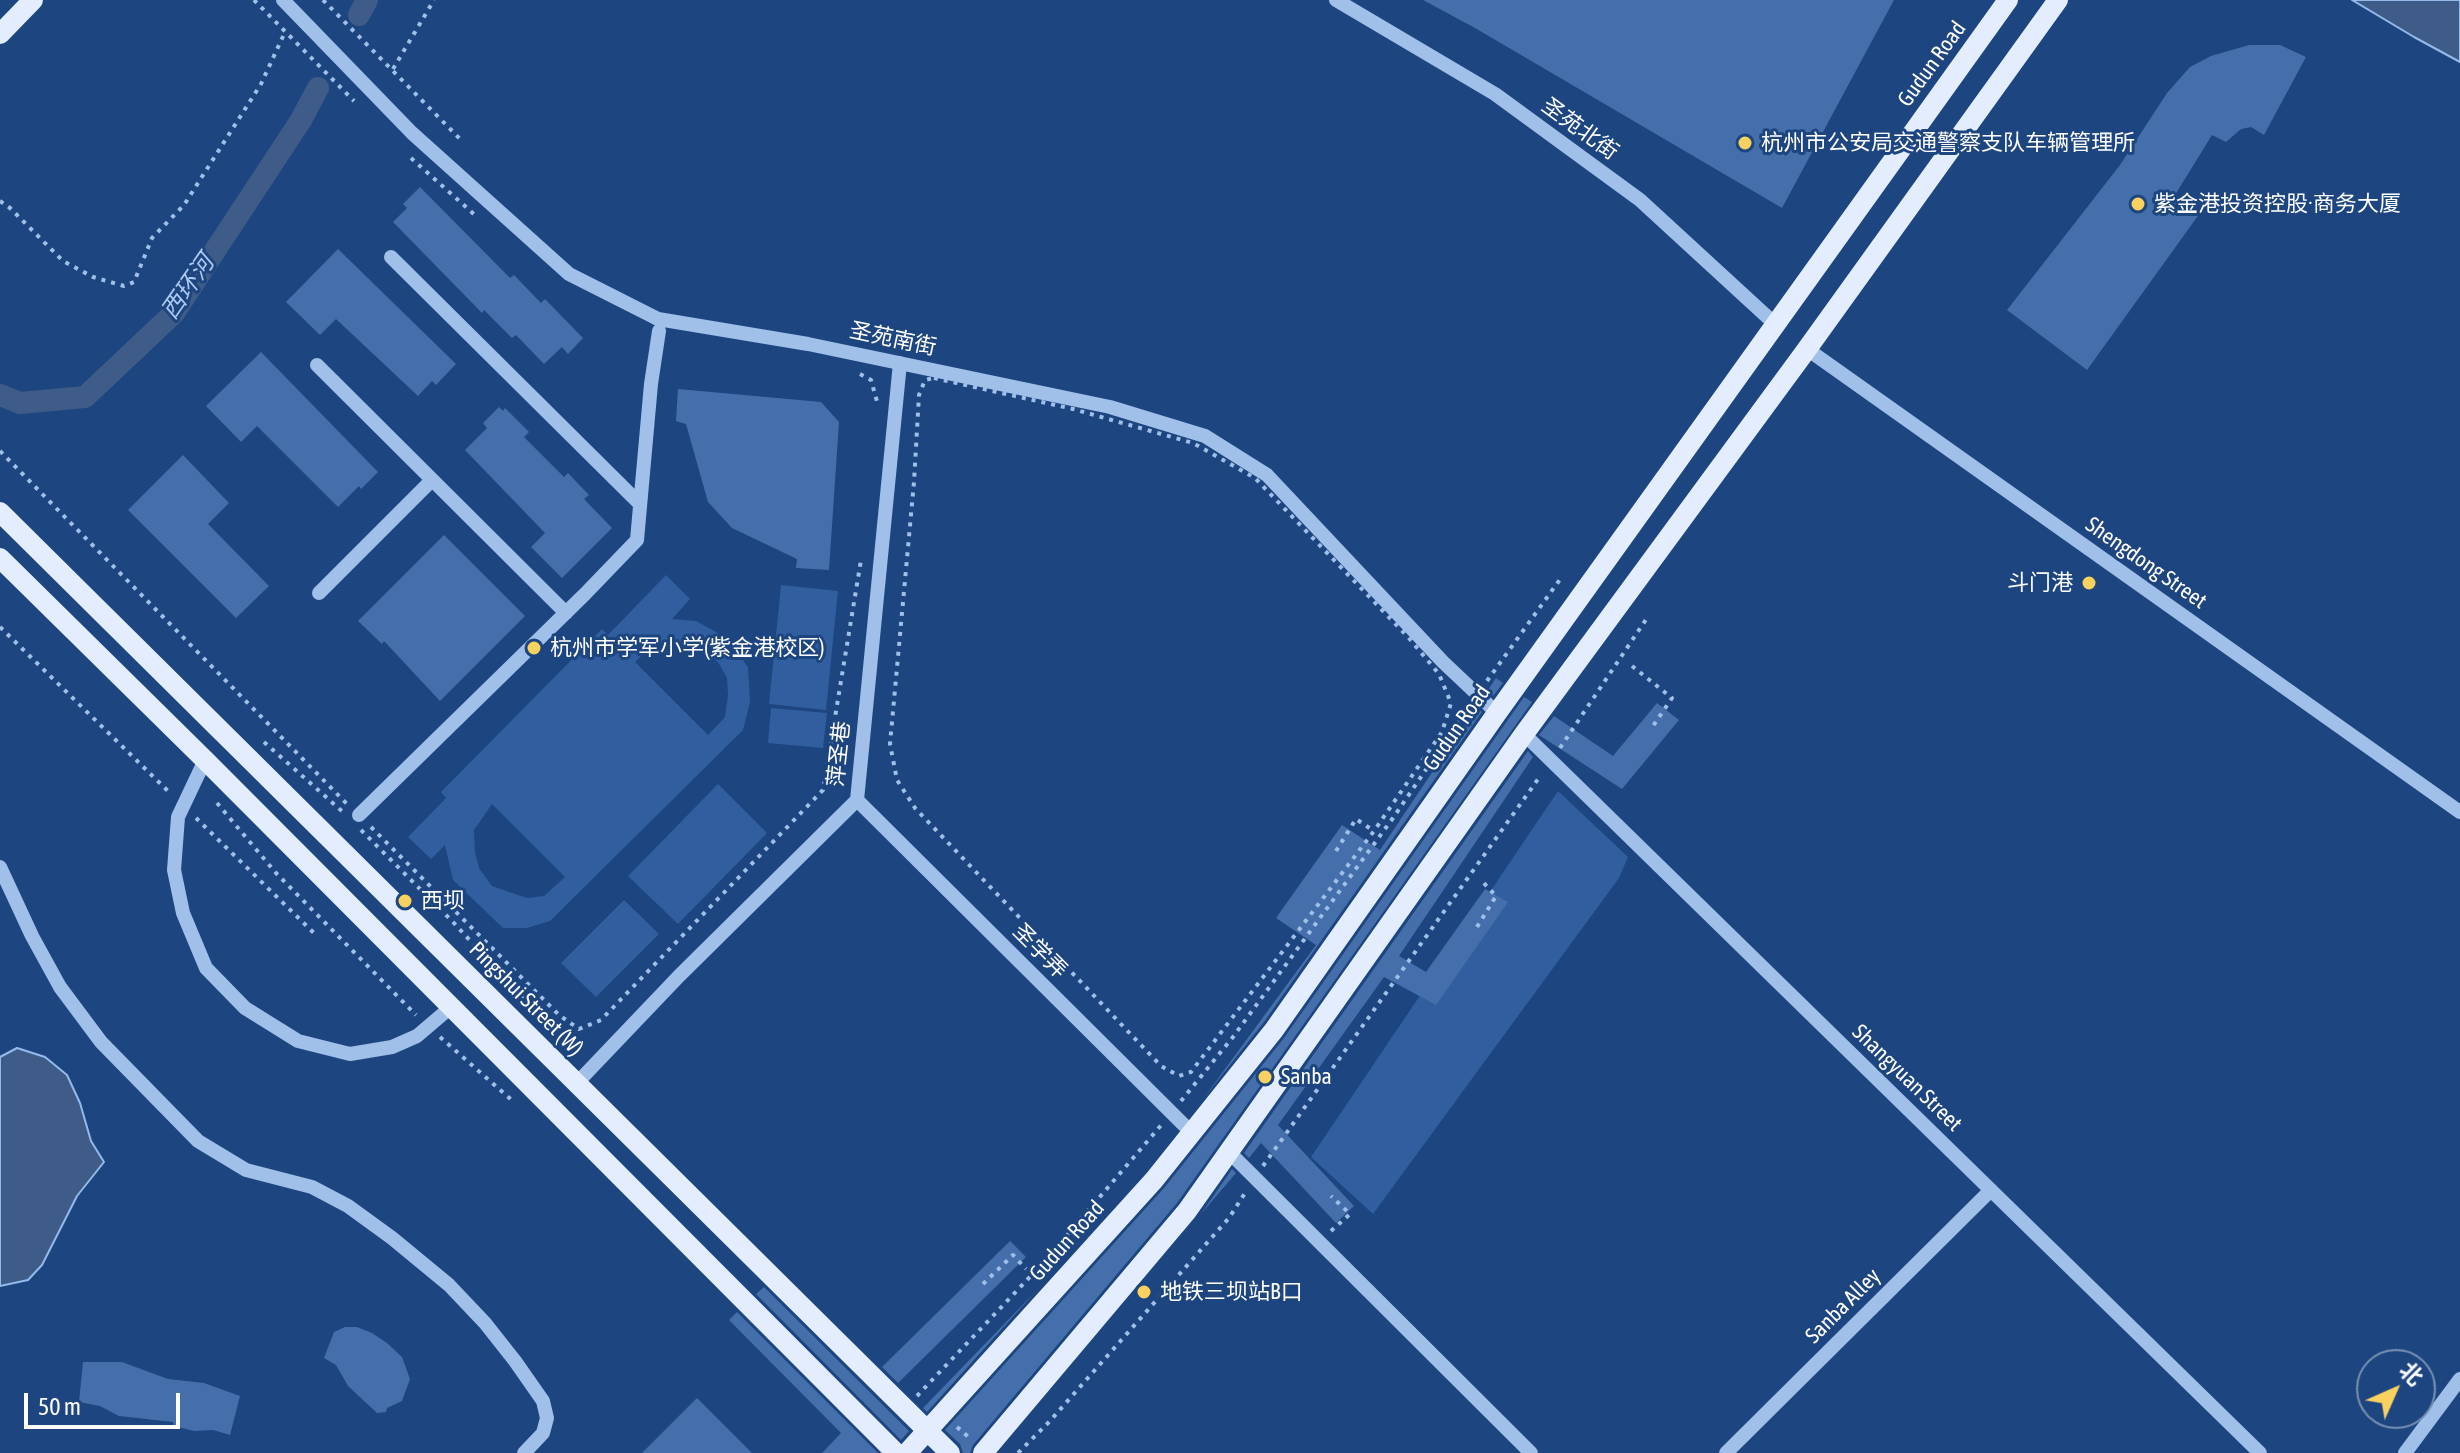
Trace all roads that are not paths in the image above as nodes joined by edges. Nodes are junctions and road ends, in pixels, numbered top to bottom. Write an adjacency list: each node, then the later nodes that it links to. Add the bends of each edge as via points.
1 (33, 0): 6 (main road)
2 (283, 0): 11 (street, 圣苑南街, via 412,133 569,274 658,319)
3 (1336, 0): 8 (street, 圣苑北街, via 1495,94 1604,173)
4 (2008, 0): 8 (main road, Gudun Road)
5 (2058, 0): 10 (main road)
6 (0, 34)
7 (391, 257): 14 (street)
8 (1775, 324): 19 (main road, Gudun Road)
9 (659, 331): 14 (street)
10 (1807, 349): 20 (main road); 23 (street, Shengdong Street)
11 (900, 363): 19 (street, 圣苑南街, via 1110,407 1205,436 1267,475); 22 (street, 萍圣巷)
12 (317, 365): 13 (street)
13 (432, 480): 17 (street); 18 (street)
14 (640, 504): 18 (street, via 637,540)
15 (0, 512): 27 (main road, Pingshui Street (W))
16 (0, 558): 21 (main road)
17 (319, 593)
18 (566, 613): 24 (street)
19 (1497, 713): 28 (main road, Gudun Road, via 1274,1030)
20 (1524, 734): 29 (main road); 30 (street, Shangyuan Street)
21 (205, 760): 26 (main road); 26 (street, via 178,817 174,870 183,913 206,968 245,1008 298,1041 350,1054 392,1047 417,1036)
22 (857, 800): 27 (street, 萍圣巷); 28 (street, 圣学弄)
23 (2460, 812)
24 (359, 815)
25 (0, 867): 33 (street, via 60,987 101,1042 198,1141 246,1170 312,1187 348,1206 449,1285 485,1323 543,1401 543,1433)
26 (451, 1007): 34 (main road)
27 (576, 1084): 32 (main road, Pingshui Street (W))
28 (1192, 1133): 32 (main road, Gudun Road)
29 (1229, 1152): 37 (main road, via 1187,1211); 38 (street)
30 (1991, 1190): 39 (street, Sanba Alley); 40 (street, Shangyuan Street)
31 (2460, 1379): 41 (street)
32 (927, 1431): 35 (main road, Gudun Road); 36 (main road, Pingshui Street (W))
33 (524, 1453)
34 (896, 1453)
35 (907, 1453)
36 (950, 1453)
37 (983, 1453)
38 (1531, 1453)
39 (1726, 1453)
40 (2260, 1453)
41 (2405, 1453)

